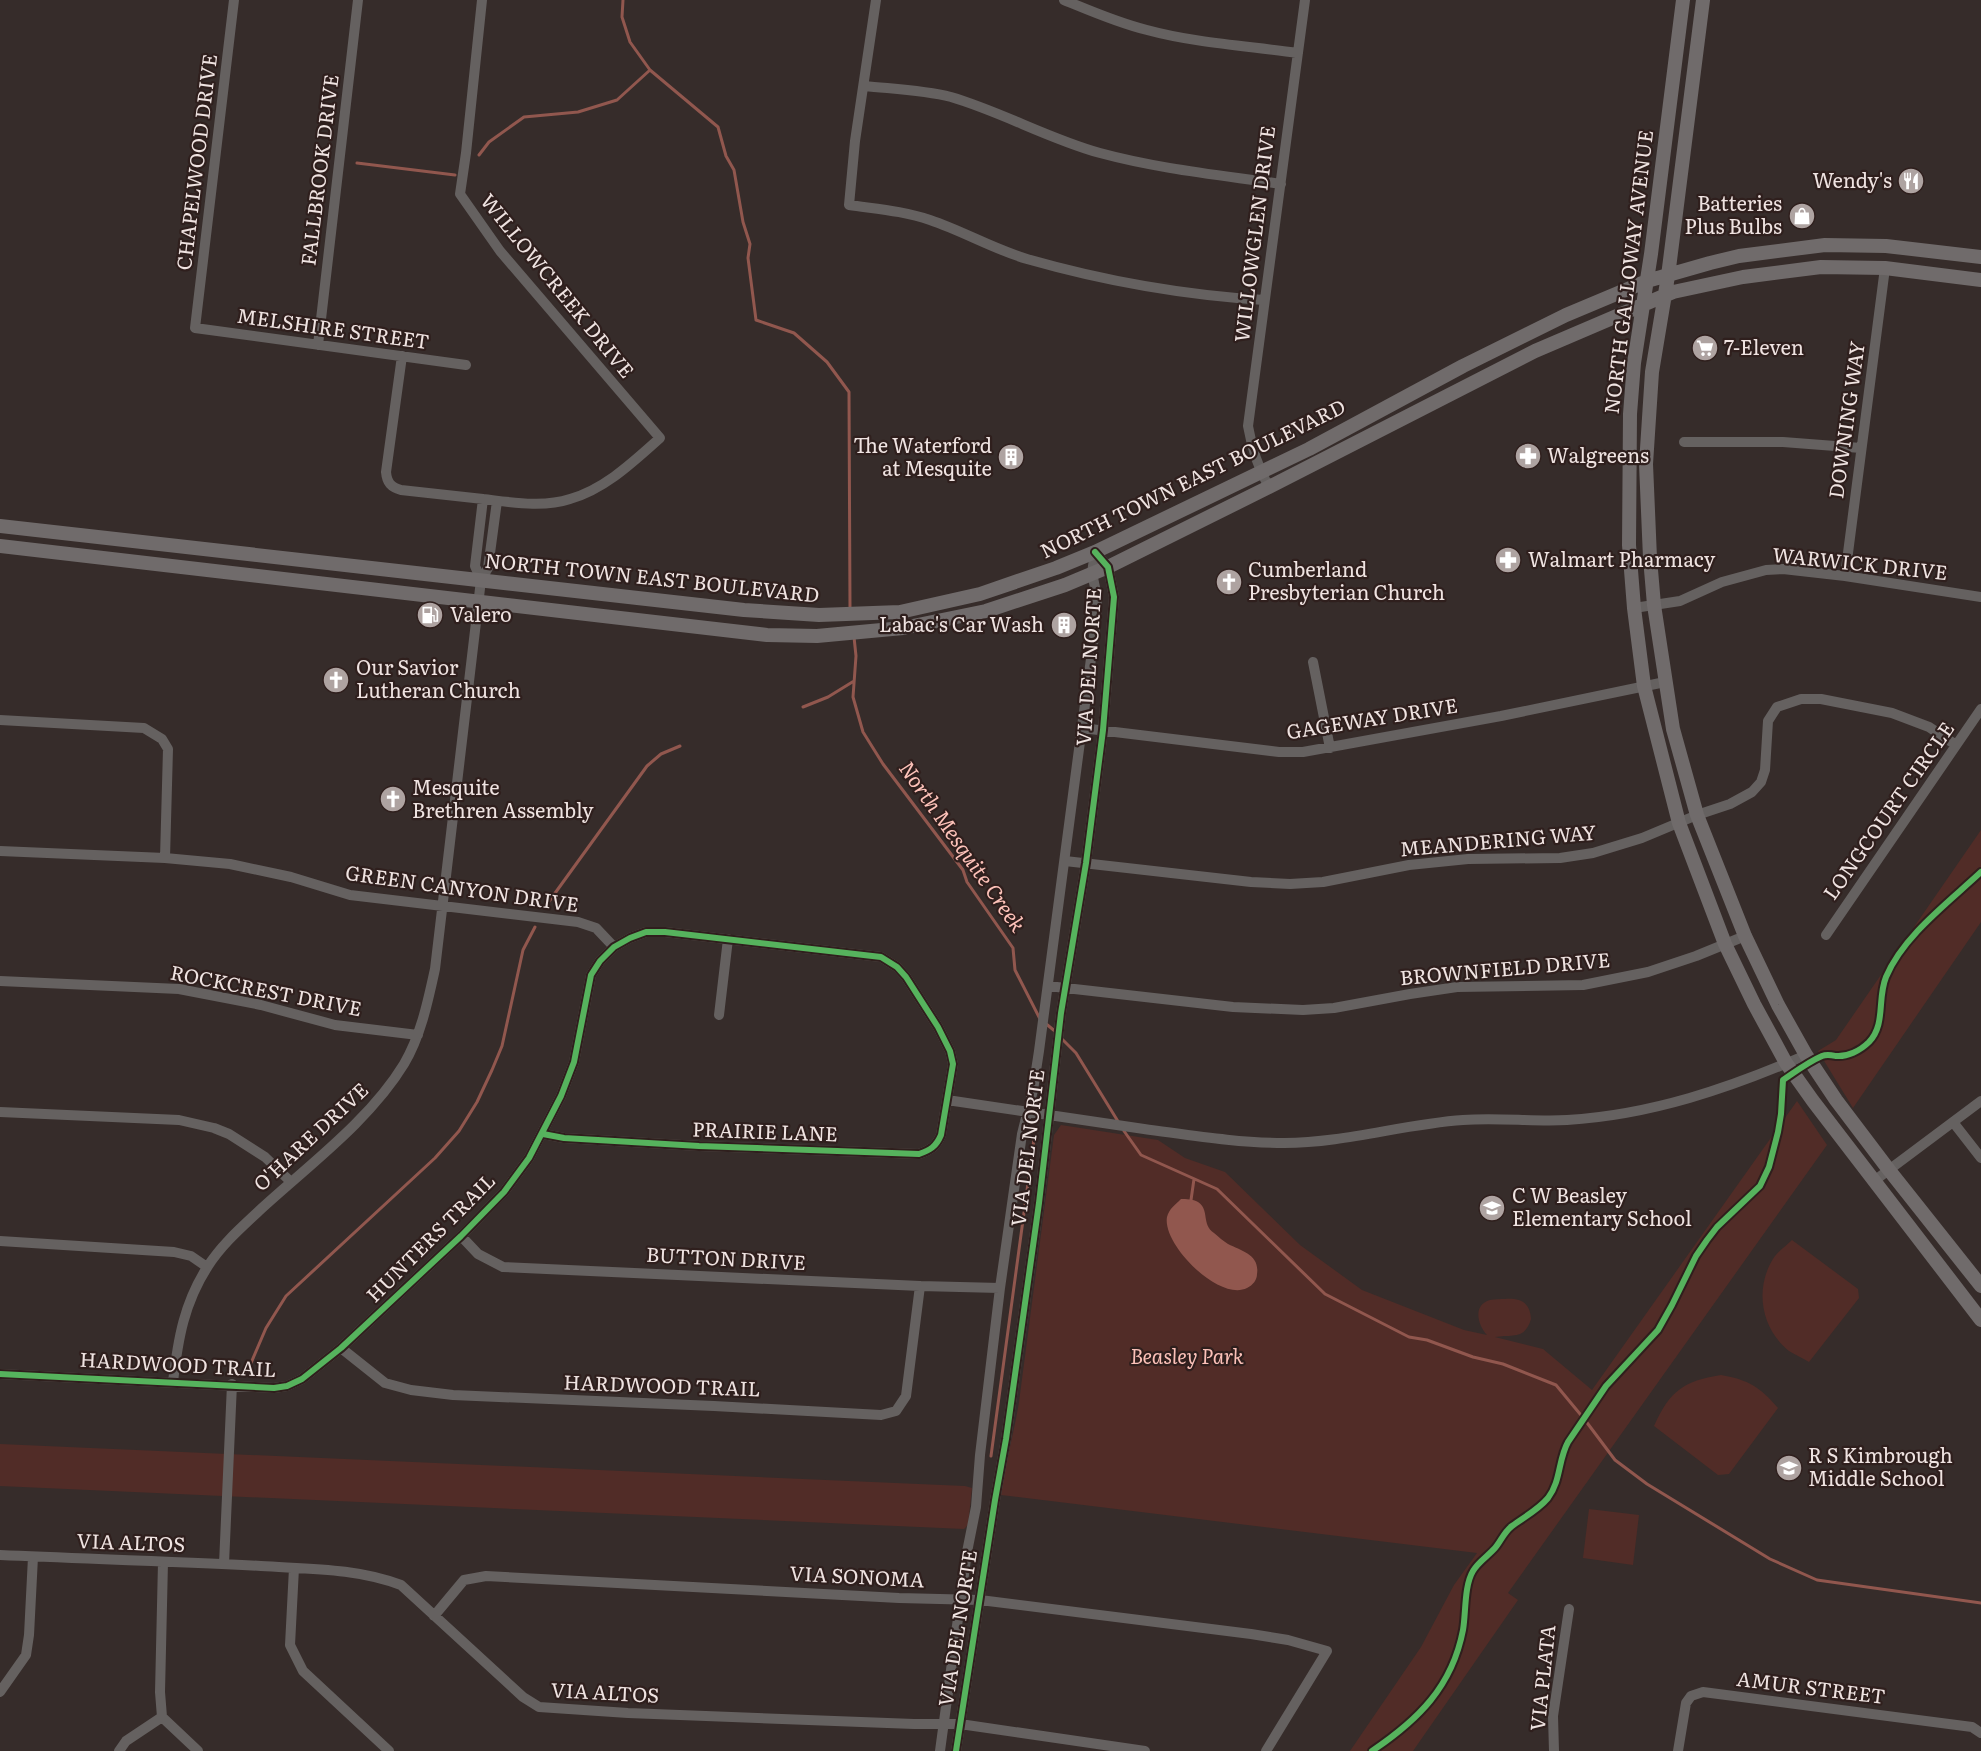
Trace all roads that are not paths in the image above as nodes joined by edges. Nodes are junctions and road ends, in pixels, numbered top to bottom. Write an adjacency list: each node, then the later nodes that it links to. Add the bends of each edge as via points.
1 (234, 0): 24 (street, CHAPELWOOD DRIVE)
2 (358, 0): 26 (street, FALLBROOK DRIVE)
3 (482, 0): 39 (street, WILLOWCREEK DRIVE, via 460,194 500,251 660,438 615,476 569,500)
4 (876, 0): 10 (street)
5 (1064, 0): 9 (street, via 1148,30)
6 (1305, 0): 9 (street, WILLOWGLEN DRIVE)
7 (1683, 0): 11 (main road, NORTH GALLOWAY AVENUE)
8 (1703, 0): 12 (main road, NORTH GALLOWAY AVENUE)
9 (1298, 53): 13 (street, WILLOWGLEN DRIVE)
10 (865, 86): 13 (street, via 952,98 1101,153 1164,167); 22 (street, via 849,205 929,220 1025,258 1119,281 1211,297)
11 (1669, 112): 12 (main road); 20 (main road, NORTH GALLOWAY AVENUE)
12 (1688, 115): 18 (main road, NORTH GALLOWAY AVENUE)
13 (1281, 184): 22 (street, WILLOWGLEN DRIVE)
14 (1803, 247): 15 (main road, NORTH TOWN EAST BOULEVARD, via 1886,246); 16 (main road); 18 (main road, NORTH TOWN EAST BOULEVARD, via 1738,256)
15 (1979, 257): 19 (main road)
16 (1806, 268): 17 (main road, NORTH TOWN EAST BOULEVARD); 21 (main road, NORTH TOWN EAST BOULEVARD, via 1743,277)
17 (1885, 268): 19 (main road, NORTH TOWN EAST BOULEVARD); 33 (street, DOWNING WAY)
18 (1668, 276): 20 (main road, NORTH TOWN EAST BOULEVARD); 21 (main road, NORTH GALLOWAY AVENUE)
19 (1978, 280)
20 (1647, 281): 23 (main road, NORTH GALLOWAY AVENUE); 25 (main road, NORTH TOWN EAST BOULEVARD)
21 (1663, 296): 23 (main road, NORTH TOWN EAST BOULEVARD); 35 (main road, NORTH GALLOWAY AVENUE, via 1652,372)
22 (1264, 300): 36 (street, WILLOWGLEN DRIVE, via 1248,426)
23 (1642, 306): 28 (main road, NORTH TOWN EAST BOULEVARD); 34 (main road, NORTH GALLOWAY AVENUE, via 1634,363)
24 (195, 328): 26 (street, MELSHIRE STREET)
25 (1515, 341): 28 (main road); 30 (main road, NORTH TOWN EAST BOULEVARD)
26 (318, 345): 27 (street, MELSHIRE STREET)
27 (402, 356): 29 (street, MELSHIRE STREET); 38 (street, via 387,480 401,490)
28 (1523, 357): 31 (main road, NORTH TOWN EAST BOULEVARD)
29 (466, 365)
30 (1425, 386): 31 (main road); 36 (main road, NORTH TOWN EAST BOULEVARD)
31 (1433, 402): 37 (main road, NORTH TOWN EAST BOULEVARD)
32 (1684, 442): 33 (street, via 1783,442)
33 (1861, 448): 48 (street, DOWNING WAY)
34 (1629, 464): 35 (main road); 55 (main road, NORTH GALLOWAY AVENUE)
35 (1646, 464): 54 (main road, NORTH GALLOWAY AVENUE)
36 (1260, 472): 37 (street, WILLOWGLEN DRIVE); 43 (main road, NORTH TOWN EAST BOULEVARD)
37 (1269, 487): 46 (main road, NORTH TOWN EAST BOULEVARD)
38 (483, 499): 39 (street); 49 (street, via 475,566)
39 (497, 501): 49 (street, via 488,568)
40 (0, 526): 41 (main road, NORTH TOWN EAST BOULEVARD)
41 (62, 533): 44 (main road); 45 (main road, NORTH TOWN EAST BOULEVARD)
42 (0, 546): 44 (main road, NORTH TOWN EAST BOULEVARD)
43 (1095, 552): 46 (street, VIA DEL NORTE); 47 (street, VIA DEL NORTE); 53 (main road, NORTH TOWN EAST BOULEVARD)
44 (59, 553): 50 (main road, NORTH TOWN EAST BOULEVARD)
45 (302, 560): 49 (main road, NORTH TOWN EAST BOULEVARD); 50 (main road)
46 (1108, 567): 47 (main road, NORTH TOWN EAST BOULEVARD); 63 (street, VIA DEL NORTE, via 1114,597)
47 (1092, 573): 56 (main road, NORTH TOWN EAST BOULEVARD); 62 (street, VIA DEL NORTE, via 1096,621)
48 (1845, 576): 51 (street, WARWICK DRIVE); 54 (street, WARWICK DRIVE, via 1766,570 1722,582 1680,601)
49 (481, 580): 52 (street, O'HARE DRIVE); 53 (main road, NORTH TOWN EAST BOULEVARD, via 819,615 884,613)
50 (300, 581): 52 (main road, NORTH TOWN EAST BOULEVARD)
51 (1981, 597)
52 (479, 601): 56 (main road, NORTH TOWN EAST BOULEVARD, via 767,635 817,636); 72 (street, O'HARE DRIVE)
53 (947, 603): 56 (main road)
54 (1654, 605): 55 (street, WARWICK DRIVE); 58 (main road, NORTH GALLOWAY AVENUE)
55 (1634, 608): 59 (main road, NORTH GALLOWAY AVENUE)
56 (954, 619)
57 (1313, 662): 65 (street)
58 (1665, 682): 59 (street, GAGEWAY DRIVE); 66 (main road, NORTH GALLOWAY AVENUE, via 1673,729)
59 (1644, 686): 65 (street, GAGEWAY DRIVE); 67 (main road, NORTH GALLOWAY AVENUE)
60 (1981, 709): 64 (street, LONGCOURT CIRCLE)
61 (0, 720): 69 (street, via 144,728 162,739 168,748)
62 (1082, 728): 63 (street, GAGEWAY DRIVE); 70 (street, VIA DEL NORTE)
63 (1103, 730): 65 (street, GAGEWAY DRIVE, via 1279,752); 71 (street, VIA DEL NORTE)
64 (1956, 745): 66 (street, MEANDERING WAY, via 1929,727 1892,713 1821,699 1793,701 1777,707 1768,721 1761,782 1730,804); 73 (street, LONGCOURT CIRCLE)
65 (1330, 748)
66 (1697, 815): 67 (street, MEANDERING WAY); 74 (main road, NORTH GALLOWAY AVENUE)
67 (1679, 823): 71 (street, MEANDERING WAY, via 1593,854 1409,865 1323,882 1251,882); 76 (main road, NORTH GALLOWAY AVENUE)
68 (0, 850): 69 (street, GREEN CANYON DRIVE)
69 (165, 858): 72 (street, GREEN CANYON DRIVE, via 230,864 350,895)
70 (1065, 861): 71 (street, MEANDERING WAY); 79 (street, VIA DEL NORTE)
71 (1086, 863): 80 (street, VIA DEL NORTE)
72 (442, 906): 77 (street, GREEN CANYON DRIVE, via 578,922 596,928); 82 (street, O'HARE DRIVE, via 435,969)
73 (1826, 935)
74 (1744, 936): 76 (street, BROWNFIELD DRIVE); 83 (main road, NORTH GALLOWAY AVENUE)
75 (728, 939): 77 (street, via 646,932); 81 (street); 85 (street, via 869,955 897,967 950,1051 953,1064)
76 (1725, 944): 80 (street, BROWNFIELD DRIVE, via 1648,972 1583,985 1457,987 1334,1008 1233,1007); 84 (main road, NORTH GALLOWAY AVENUE)
77 (614, 947): 91 (street, HUNTERS TRAIL, via 591,975 574,1062)
78 (0, 981): 82 (street, ROCKCREST DRIVE, via 180,989 335,1025)
79 (1048, 986): 80 (street, BROWNFIELD DRIVE); 88 (street, VIA DEL NORTE)
80 (1065, 988): 89 (street, VIA DEL NORTE)
81 (719, 1015)
82 (418, 1035): 95 (street, O'HARE DRIVE, via 386,1091)
83 (1806, 1055): 84 (street); 93 (main road, NORTH GALLOWAY AVENUE)
84 (1786, 1063): 89 (street, via 1701,1095 1614,1116 1464,1120 1306,1143 1232,1140); 94 (main road, NORTH GALLOWAY AVENUE)
85 (947, 1100): 88 (street); 91 (street, PRAIRIE LANE, via 939,1142 919,1154 699,1146)
86 (1981, 1101): 90 (street)
87 (0, 1112): 95 (street, via 179,1120 214,1128 250,1146)
88 (1027, 1112): 89 (street); 103 (street, VIA DEL NORTE)
89 (1048, 1115): 115 (street, VIA DEL NORTE, via 1017,1362)
90 (1953, 1122): 92 (street); 93 (street)
91 (543, 1134): 96 (street, HUNTERS TRAIL, via 504,1192)
92 (1981, 1158)
93 (1888, 1170): 94 (street); 98 (main road, NORTH GALLOWAY AVENUE)
94 (1874, 1181): 100 (main road, NORTH GALLOWAY AVENUE)
95 (291, 1182): 99 (street, O'HARE DRIVE, via 231,1237)
96 (461, 1236): 101 (street, BUTTON DRIVE, via 478,1254 503,1267); 105 (street, HUNTERS TRAIL)
97 (0, 1241): 99 (street, via 174,1252 191,1256)
98 (1964, 1264): 100 (main road); 102 (main road, NORTH GALLOWAY AVENUE)
99 (207, 1267): 107 (street, O'HARE DRIVE, via 187,1308)
100 (1947, 1276): 104 (main road, NORTH GALLOWAY AVENUE)
101 (920, 1286): 103 (street, BUTTON DRIVE); 105 (street, HARDWOOD TRAIL, via 906,1396 896,1411 881,1415 411,1390 385,1383)
102 (1981, 1286)
103 (1000, 1288): 114 (street, VIA DEL NORTE)
104 (1981, 1320)
105 (341, 1348): 108 (street, HARDWOOD TRAIL, via 287,1386)
106 (0, 1374): 107 (street, HARDWOOD TRAIL)
107 (173, 1382): 108 (street, HARDWOOD TRAIL)
108 (232, 1384): 112 (street)
109 (0, 1555): 110 (street, VIA ALTOS)
110 (33, 1557): 111 (street, VIA ALTOS); 118 (street, via 26,1655)
111 (163, 1562): 112 (street, VIA ALTOS); 119 (street)
112 (224, 1564): 113 (street, VIA ALTOS)
113 (294, 1568): 117 (street, VIA ALTOS, via 379,1577 401,1586); 125 (street, via 290,1644 303,1671)
114 (962, 1599): 115 (street, VIA SONOMA); 117 (street, VIA SONOMA, via 486,1576 464,1580); 120 (street, VIA DEL NORTE)
115 (980, 1600): 121 (street, VIA DEL NORTE); 129 (street, VIA SONOMA, via 1251,1634 1327,1651)
116 (1569, 1609): 130 (street, VIA PLATA, via 1554,1716)
117 (434, 1616): 120 (street, VIA ALTOS, via 539,1707)
118 (0, 1692)
119 (162, 1717): 123 (street, via 126,1741); 124 (street)
120 (944, 1724): 121 (street, VIA ALTOS); 126 (street, VIA DEL NORTE)
121 (960, 1724): 127 (street, VIA DEL NORTE); 128 (street, VIA ALTOS)
122 (1981, 1733): 131 (street, AMUR STREET, via 1972,1727 1703,1692 1691,1696 1686,1703)
123 (119, 1751)
124 (198, 1751)
125 (389, 1751)
126 (940, 1751)
127 (956, 1751)
128 (1145, 1751)
129 (1266, 1751)
130 (1554, 1751)
131 (1678, 1751)

